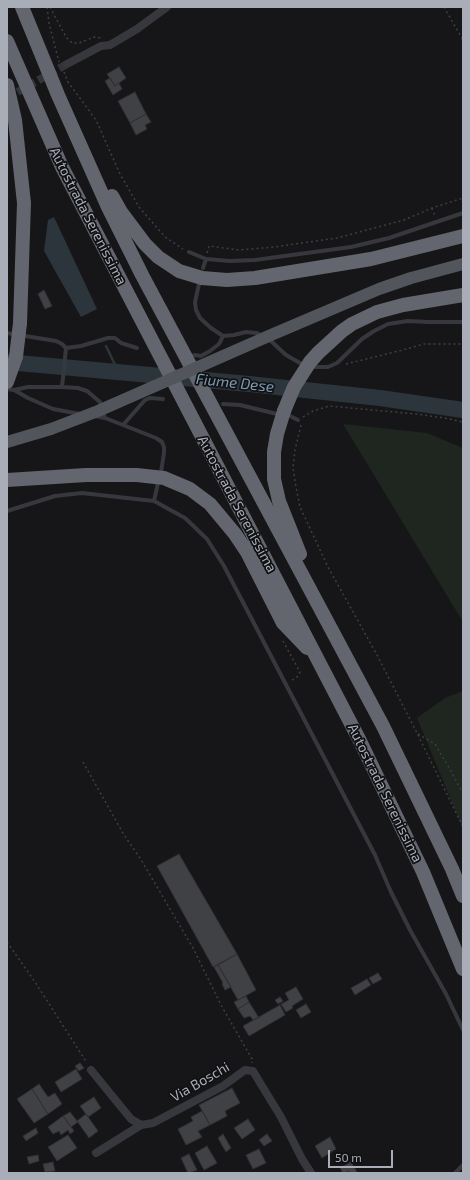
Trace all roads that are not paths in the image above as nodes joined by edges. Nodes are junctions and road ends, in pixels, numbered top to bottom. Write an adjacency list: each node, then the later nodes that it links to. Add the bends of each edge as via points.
1 (22, 7): 6 (highway, Autostrada Serenissima)
2 (167, 7): 4 (street, via 110,45 101,46)
3 (7, 41): 37 (highway, Autostrada Serenissima, via 62,167)
4 (65, 66)
5 (7, 85): 21 (highway, bridge, via 15,120 24,203 20,323)
6 (74, 132): 8 (highway, via 95,160 113,199 145,244 168,265 190,275 227,280 255,278 371,259); 20 (highway, Autostrada Serenissima, via 142,275)
7 (463, 213): 10 (lane, via 389,238 351,247 255,260)
8 (463, 236)
9 (189, 252): 10 (lane)
10 (206, 259): 12 (lane)
11 (463, 264): 30 (main road, bridge, via 379,289 98,411)
12 (203, 268)
13 (199, 284): 17 (lane, via 196,310 200,318)
14 (463, 295): 26 (highway, bridge, via 403,305 377,312 352,324 318,352 310,362 294,387)
15 (463, 322): 17 (lane, via 408,321 388,324 362,338 337,363 328,367 300,363 257,332)
16 (7, 333): 18 (lane, via 56,341)
17 (223, 336): 20 (lane, via 219,344 210,351)
18 (66, 348): 19 (lane, via 115,338 121,343); 22 (lane)
19 (137, 348)
20 (190, 357): 36 (highway, Autostrada Serenissima, via 201,387)
21 (11, 386): 22 (lane); 23 (lane); 27 (lane, via 28,398 53,409)
22 (62, 387): 27 (lane, via 87,391 100,402)
23 (7, 389)
24 (162, 399): 29 (lane, via 144,400)
25 (223, 404): 26 (lane)
26 (284, 414): 28 (lane); 36 (highway, via 274,452 274,479 279,501 299,552 329,610)
27 (105, 418): 29 (lane)
28 (298, 420)
29 (123, 424): 31 (lane, via 162,442 164,453)
30 (7, 442)
31 (161, 472)
32 (7, 480): 37 (highway, via 137,475 164,478 190,489 210,504 235,534 247,552 283,623)
33 (158, 483): 34 (lane)
34 (154, 501): 35 (lane, via 82,493 55,496); 40 (lane, via 185,518 207,539 224,566)
35 (7, 511)
36 (342, 647): 38 (highway, Autostrada Serenissima, via 418,797)
37 (318, 658): 39 (highway, Autostrada Serenissima, via 414,852)
38 (463, 896)
39 (463, 969)
40 (463, 1030)
41 (91, 1070): 42 (street, via 131,1119)
42 (141, 1125): 43 (street, Via Boschi); 45 (street, Via Boschi, via 153,1123 223,1086 246,1070 253,1071)
43 (96, 1153)
44 (463, 1165): 46 (lane)
45 (311, 1173)
46 (455, 1173)

